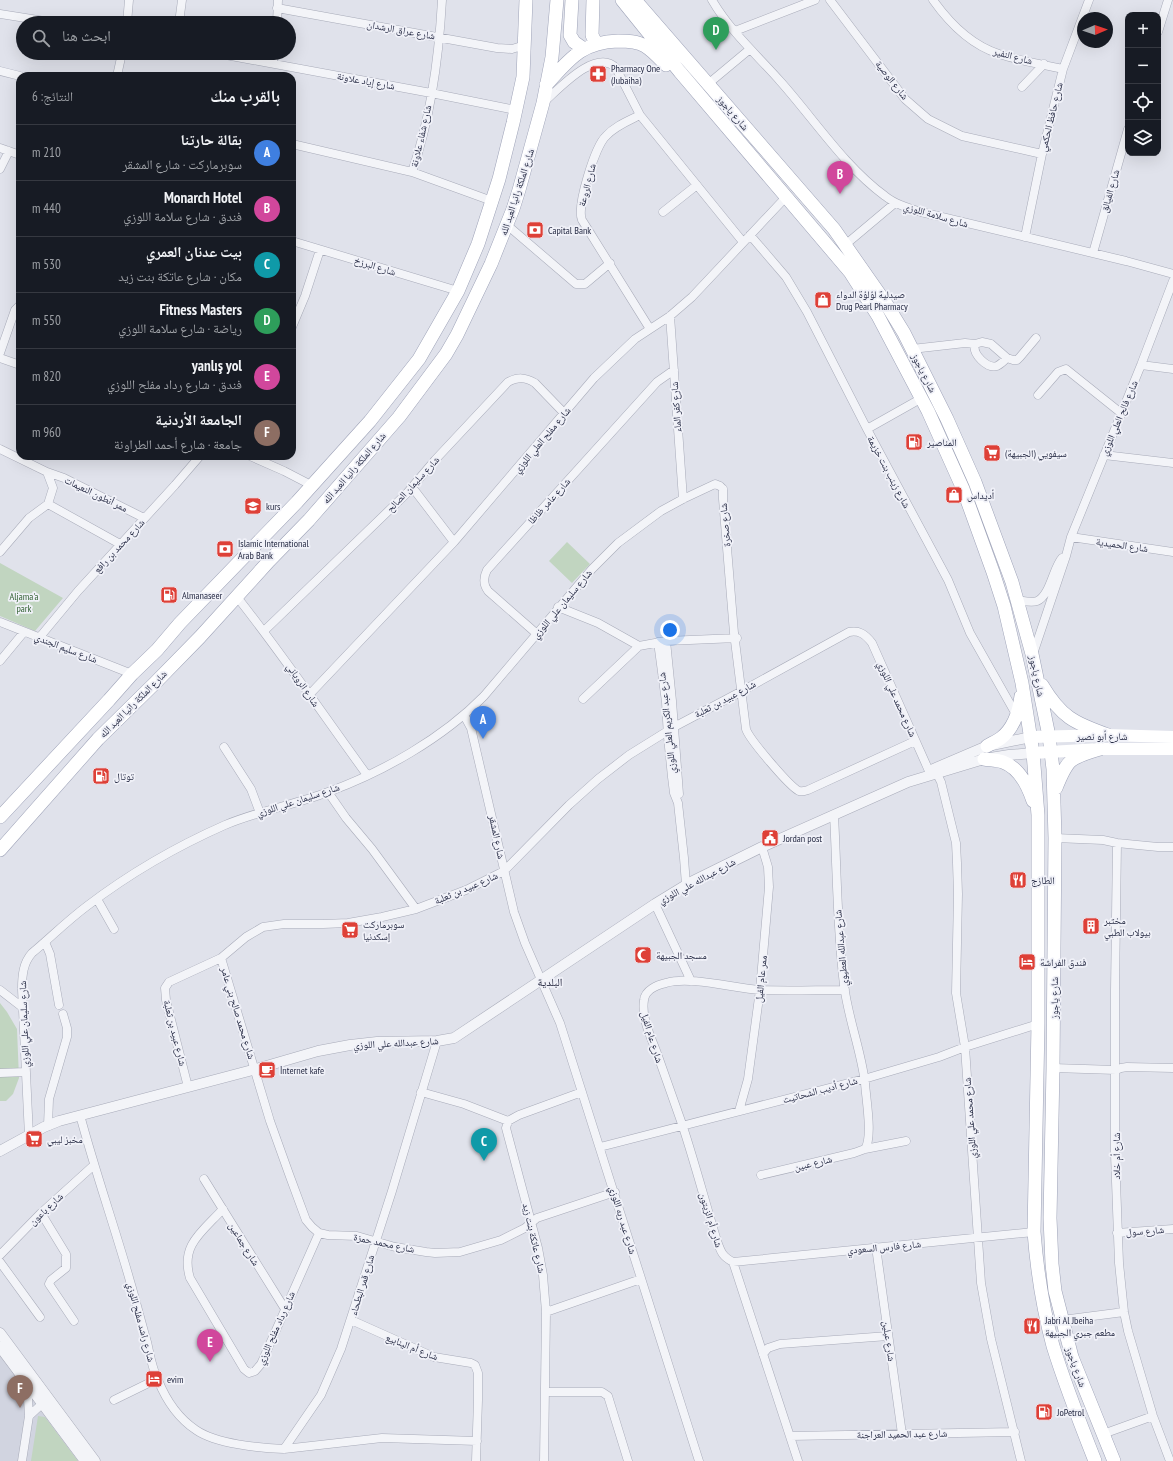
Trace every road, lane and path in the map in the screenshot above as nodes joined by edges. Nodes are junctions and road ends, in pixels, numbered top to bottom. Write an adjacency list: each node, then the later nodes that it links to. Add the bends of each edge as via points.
1 (129, 0): 18 (street)
2 (182, 0): 19 (street)
3 (442, 0): 24 (street, شارع شفاء علاونة)
4 (526, 0): 25 (main road, شارع الملكة رانيا العبد الله)
5 (557, 0): 38 (main road, شارع الملكة رانيا العبد الله, via 552,57)
6 (572, 0): 26 (main road, via 570,35 574,42)
7 (593, 0): 26 (main road)
8 (622, 0): 44 (main road, شارع ياجوز)
9 (636, 0): 37 (main road, شارع ياجوز)
10 (712, 0): 23 (street, شارع سلامة اللوزي)
11 (815, 0): 23 (street)
12 (830, 0): 50 (street, شارع الوصية, via 905,98 928,119 962,136)
13 (933, 0): 32 (street, شارع النفير, via 955,27 984,48)
14 (1089, 0): 33 (street, شارع حافظ الحكمي)
15 (1168, 0): 22 (street)
16 (277, 4): 20 (street); 24 (street, شارع عراق الرشدان)
17 (0, 14): 21 (street)
18 (128, 16)
19 (180, 16)
20 (277, 16)
21 (16, 17)
22 (1161, 22)
23 (735, 31): 27 (street, شارع سلامة اللوزي)
24 (439, 37): 25 (street, شارع عراق الرشدان, via 497,48 512,49); 40 (street, شارع شفاء علاونة)
25 (525, 45): 42 (main road, شارع الملكة رانيا العبد الله, via 523,77)
26 (590, 46): 38 (main road, via 565,64); 44 (main road, via 624,41 645,46 669,68 707,112 719,122)
27 (750, 49): 37 (street); 56 (street, شارع سلامة اللوزي, via 780,80 862,177)
28 (120, 60): 35 (street)
29 (256, 60): 31 (street, شارع إياد علاونة)
30 (273, 60): 31 (street)
31 (273, 63): 40 (street, شارع إياد علاونة)
32 (1044, 64): 33 (street, شارع النفير); 39 (street)
33 (1063, 69): 50 (street, شارع حافظ الحكمي)
34 (0, 71): 36 (street)
35 (118, 72)
36 (16, 75)
37 (708, 84): 63 (main road, شارع ياجوز)
38 (546, 85): 41 (main road, شارع الملكة رانيا العبد الله)
39 (1022, 87)
40 (431, 93): 42 (street, شارع إياد علاونة); 52 (street, شارع شفاء علاونة, via 419,152)
41 (543, 103): 43 (street, via 578,72 607,61 616,68); 58 (main road, شارع الملكة رانيا العبد الله)
42 (516, 110): 55 (main road, شارع الملكة رانيا العبد الله)
43 (640, 115): 53 (street); 66 (street, شارع الروعة, via 610,132 600,144 592,162 580,208 582,220)
44 (722, 121): 54 (main road, شارع ياجوز)
45 (1125, 140): 65 (street, شارع الفيالق)
46 (296, 145): 52 (street, شارع شفاء علاونة)
47 (0, 148): 48 (street)
48 (8, 151): 49 (street); 51 (street)
49 (16, 153)
50 (1042, 154): 60 (street, شارع حافظ الحكمي)
51 (0, 169)
52 (412, 172): 55 (street)
53 (697, 185): 57 (street); 62 (street)
54 (786, 197): 59 (street, شارع مفلح العلي اللوزي); 85 (main road, شارع ياجوز, via 850,272 882,323)
55 (492, 202): 69 (main road, شارع الملكة رانيا العبد الله)
56 (895, 203): 60 (street, شارع سلامة اللوزي, via 921,212); 63 (street)
57 (663, 212)
58 (507, 225): 66 (street, via 576,284 585,284); 109 (main road, شارع الملكة رانيا العبد الله, via 457,335 436,370 399,417 309,520)
59 (750, 235): 62 (street, شارع مفلح العلي اللوزي); 88 (street, شارع زينب بنت خزيمة, via 797,294)
60 (1025, 237): 65 (street, شارع سلامة اللوزي)
61 (296, 242): 64 (street, شارع البرزخ)
62 (743, 242): 71 (street, شارع مفلح العلي اللوزي, via 692,297)
63 (845, 245): 76 (main road, شارع ياجوز, via 885,302)
64 (320, 250): 69 (street, شارع البرزخ); 72 (street)
65 (1093, 253): 67 (street, شارع سلامة اللوزي)
66 (610, 263): 73 (street, شارع الروعة)
67 (1173, 274)
68 (1173, 281): 81 (street, شارع فالح العلي اللوزي)
69 (458, 291): 97 (main road, شارع الملكة رانيا العبد الله, via 419,359 370,420)
70 (16, 309): 77 (street)
71 (670, 316): 73 (street, شارع مفلح العلي اللوزي); 83 (street, شارع كفر الماء)
72 (296, 317)
73 (650, 329): 86 (street, شارع مفلح العلي اللوزي, via 608,363)
74 (1036, 338): 79 (street, via 1017,360)
75 (975, 344): 76 (street); 79 (street, via 991,344); 79 (street, via 976,354 991,366 998,365)
76 (912, 349): 110 (main road, شارع ياجوز, via 975,482)
77 (0, 353)
78 (0, 358): 80 (street)
79 (1007, 358)
80 (16, 364)
81 (1141, 365): 82 (street); 87 (street, شارع فالح العلي اللوزي)
82 (1173, 369)
83 (674, 370): 100 (street, شارع كفر الماء); 116 (street, شارع عامر ظاظا, via 657,382 487,570 484,583 488,591)
84 (1038, 395): 87 (street, via 1058,372 1066,370)
85 (922, 398): 88 (street); 125 (main road, شارع ياجوز, via 981,536 1004,606)
86 (564, 413): 98 (street, شارع سليمان الصالح, via 535,383 515,378 483,408); 104 (street, شارع مفلح العلي اللوزي)
87 (1121, 413): 90 (street, شارع فالح العلي اللوزي)
88 (867, 429): 130 (street, شارع زينب بنت خزيمة, via 948,580 970,633)
89 (0, 449): 91 (street, ممر أنطون النعيمات)
90 (1104, 455): 95 (street); 103 (street, شارع فالح العلي اللوزي)
91 (16, 457)
92 (22, 460): 96 (street, ممر أنطون النعيمات)
93 (197, 460): 102 (street, شارع محمد بن رافع)
94 (259, 460): 97 (street)
95 (1173, 463)
96 (47, 472): 101 (street, via 53,488); 102 (street, ممر أنطون النعيمات)
97 (311, 485): 123 (main road, شارع الملكة رانيا العبد الله)
98 (412, 487): 104 (street); 113 (street, شارع سليمان الصالح)
99 (724, 489): 100 (street, شارع سليمان علي اللوزي, via 715,484); 118 (street, شارع صخرة)
100 (683, 499): 111 (street, شارع سليمان علي اللوزي, via 661,511 618,543)
101 (48, 504): 105 (street); 106 (street, via 30,518)
102 (144, 518): 105 (street, شارع محمد بن رافع)
103 (1071, 538): 107 (street, شارع الحميدية); 108 (street, شارع فالح العلي اللوزي)
104 (454, 542): 127 (street, شارع مفلح العلي اللوزي)
105 (120, 544): 117 (street, شارع محمد بن رافع)
106 (0, 552)
107 (1173, 552)
108 (1066, 556): 110 (street, شارع فالح العلي اللوزي, via 1059,560 1041,598 1036,601); 121 (street, شارع فالح العلي اللوزي)
109 (237, 597): 113 (street, شارع الروياني); 156 (main road, شارع الملكة رانيا العبد الله, via 98,739)
110 (1018, 600): 121 (main road, شارع ياجوز)
111 (558, 608): 116 (street, شارع سليمان علي اللوزي); 120 (street, via 598,623)
112 (0, 622): 114 (street, شارع سليم الجندي)
113 (264, 631): 127 (street, شارع الروياني)
114 (24, 632): 117 (street, شارع سليم الجندي); 122 (street)
115 (859, 632): 126 (street, شارع عبيد بن ثعلبة, via 844,634); 136 (street, شارع محمد علي اللوزي, via 872,643)
116 (537, 634): 129 (street, شارع سليمان علي اللوزي, via 484,696)
117 (39, 638): 123 (street, شارع سليم الجندي)
118 (736, 640): 119 (street); 126 (street, شارع صخرة)
119 (662, 641): 120 (street); 131 (street, شارع عبد الكريم العلي اللوزي)
120 (639, 646): 128 (street)
121 (1032, 654): 124 (main road, شارع ياجوز)
122 (0, 661)
123 (132, 674): 151 (main road, شارع الملكة رانيا العبد الله)
124 (1036, 675): 132 (main road, via 1067,717); 133 (main road, شارع ياجوز)
125 (1022, 683): 130 (main road); 134 (main road, شارع ياجوز)
126 (742, 691): 131 (street, شارع عبيد بن ثعلبة); 136 (street, شارع صخرة, via 749,736 769,761 799,791 808,790)
127 (309, 695): 145 (street, شارع الروياني)
128 (583, 699)
129 (464, 715): 145 (street, شارع سليمان علي اللوزي, via 395,762); 157 (street, شارع المشقر, via 471,728)
130 (1017, 716): 137 (main road, via 1002,738)
131 (670, 729): 157 (street, شارع عبيد بن ثعلبة, via 629,755 598,779); 158 (street, شارع عبد الكريم العلي اللوزي, via 679,785 678,803)
132 (1108, 735): 133 (main road, شارع أبو نصير); 135 (main road, شارع أبو نصير)
133 (1049, 736): 134 (main road, شارع أبو نصير); 141 (main road, شارع ياجوز)
134 (1031, 737): 137 (street, شارع عبدالله علي اللوزي); 142 (main road, شارع ياجوز)
135 (1173, 737)
136 (915, 741): 144 (street, شارع محمد علي اللوزي)
137 (988, 746): 144 (street, شارع عبدالله علي اللوزي)
138 (224, 747): 148 (street, via 251,789)
139 (1100, 749): 140 (main road, شارع أبو نصير); 141 (main road, شارع أبو نصير); 147 (main road, via 1068,762)
140 (1173, 749)
141 (1051, 752): 142 (main road, شارع أبو نصير); 147 (main road, شارع ياجوز)
142 (1033, 753): 143 (street, شارع عبدالله علي اللوزي); 150 (main road, شارع ياجوز)
143 (984, 759): 144 (street, شارع عبدالله علي اللوزي); 150 (main road, via 1003,762 1021,775)
144 (933, 773): 149 (street, شارع عبدالله علي اللوزي, via 913,779); 175 (street, شارع محمد علي اللوزي, via 941,782 956,843 956,993)
145 (367, 775): 146 (street, شارع سليمان علي اللوزي)
146 (328, 792): 148 (street, شارع سليمان علي اللوزي); 161 (street)
147 (1054, 793): 152 (main road, شارع ياجوز)
148 (260, 813): 159 (street, شارع سليمان علي اللوزي, via 225,825 150,863)
149 (834, 814): 154 (street, شارع عبدالله علي اللوزي); 169 (street, شارع عبدالله العطيوي)
150 (1038, 816): 173 (main road, شارع ياجوز)
151 (0, 817)
152 (1055, 838): 153 (street); 176 (main road, شارع ياجوز)
153 (1117, 843): 155 (street); 179 (street, شارع أم خلاد)
154 (762, 847): 158 (street, شارع عبدالله علي اللوزي); 168 (street, ممر عام الفيل, via 768,867 769,887)
155 (1173, 847)
156 (0, 850)
157 (504, 871): 161 (street, شارع عبيد بن ثعلبة, via 466,890); 165 (street, شارع المشقر, via 514,912)
158 (686, 886): 160 (street, شارع عبدالله علي اللوزي)
159 (97, 899): 162 (street); 163 (street, شارع سليمان علي اللوزي)
160 (655, 904): 165 (street, شارع عبدالله علي اللوزي); 166 (street)
161 (416, 909): 164 (street, شارع عبيد بن ثعلبة, via 348,923 284,924 263,927 246,937)
162 (114, 929)
163 (45, 942): 170 (street, via 50,954); 171 (street, شارع سليمان علي اللوزي, via 32,953 25,964)
164 (221, 958): 178 (street, شارع محمد صالح بني عامر); 183 (street, شارع عبيد بن ثعلبة, via 169,982 165,988)
165 (542, 980): 174 (street, شارع عبدالله علي اللوزي, via 458,1036); 185 (street, شارع عبد ربه اللوزي, via 560,1023)
166 (691, 981): 168 (street, شارع عام الفيل); 190 (street, شارع عام الفيل, via 667,983 653,988 644,998 643,1006 647,1025)
167 (0, 990): 171 (street)
168 (760, 990): 169 (street, شارع عام الفيل); 186 (street, ممر عام الفيل, via 748,1079)
169 (844, 990): 182 (street, شارع عبدالله العطيوي)
170 (59, 1005)
171 (22, 1007): 180 (street, شارع سليمان علي اللوزي)
172 (63, 1014): 189 (street, via 67,1038 49,1100)
173 (1038, 1024): 175 (street, شارع أديب الشحاتيت); 204 (main road, شارع ياجوز)
174 (437, 1041): 178 (street, شارع عبدالله علي اللوزي, via 377,1042 338,1047); 184 (street, شارع قمر البطحاء)
175 (965, 1047): 182 (street, شارع أديب الشحاتيت); 207 (street, شارع محمد علي اللوزي)
176 (1053, 1068): 179 (street); 219 (main road, شارع ياجوز, via 1050,1226 1055,1290)
177 (1173, 1068): 179 (street, via 1127,1067)
178 (256, 1069): 183 (street, شارع عبدالله علي اللوزي); 205 (street, via 270,1121 306,1220)
179 (1116, 1070): 206 (street, شارع أم خلاد)
180 (26, 1072): 181 (street); 191 (street, شارع سليمان علي اللوزي)
181 (0, 1073)
182 (864, 1079): 186 (street, شارع أديب الشحاتيت); 194 (street, via 869,1139)
183 (188, 1087): 187 (street, شارع عبدالله علي اللوزي)
184 (421, 1092): 188 (street, via 464,1104); 208 (street, شارع قمر البطحاء)
185 (582, 1092): 188 (street, via 519,1114); 193 (street, شارع عبد ربه اللوزي)
186 (739, 1111): 190 (street, شارع أديب الشحاتيت)
187 (80, 1115): 189 (street, شارع عبدالله علي اللوزي); 196 (street, شارع راشد مفلح اللوزي)
188 (508, 1121): 202 (street, شارع عاتكة بنت زيد, via 508,1138)
189 (48, 1126): 191 (street, شارع عبدالله علي اللوزي)
190 (682, 1126): 193 (street, شارع أديب الشحاتيت); 212 (street, شارع أم الزيتون, via 721,1253 724,1258)
191 (29, 1136): 195 (street, شارع عبدالله علي اللوزي)
192 (906, 1141): 194 (street, شارع عبين)
193 (600, 1147): 199 (street, شارع عبد ربه اللوزي)
194 (865, 1149): 197 (street, شارع عبين)
195 (0, 1151)
196 (94, 1166): 201 (street, شارع باعون); 225 (street, شارع راشد مفلح اللوزي, via 109,1209)
197 (761, 1175)
198 (204, 1179): 200 (street, شارع جماعين)
199 (615, 1192): 202 (street, شارع محمد حمزة, via 537,1218); 213 (street, شارع عبد ربه اللوزي)
200 (223, 1209): 214 (street, شارع جماعين); 214 (street, شارع رداد مفلح اللوزي, via 191,1245 187,1256 187,1268 190,1278 247,1372 253,1372 261,1364)
201 (41, 1213): 210 (street, شارع باعون); 220 (street, via 67,1257 66,1268 51,1280 50,1285)
202 (532, 1222): 208 (street, شارع محمد حمزة, via 501,1240 460,1252 430,1252); 215 (street, شارع عاتكة بنت زيد, via 543,1275)
203 (1173, 1229): 206 (street, شارع سول)
204 (1034, 1232): 207 (street, شارع فارس السعودي); 247 (main road, شارع ياجوز, via 1039,1279 1052,1340)
205 (319, 1233): 208 (street, شارع محمد حمزة, via 357,1236); 214 (street, شارع رداد مفلح اللوزي)
206 (1117, 1233): 216 (street, شارع أم خلاد)
207 (978, 1239): 209 (street, شارع فارس السعودي); 232 (street, شارع محمد علي اللوزي, via 987,1319)
208 (375, 1241): 218 (street, شارع قمر البطحاء)
209 (876, 1247): 212 (street, شارع فارس السعودي); 222 (street, شارع عبلين)
210 (0, 1255)
211 (0, 1262): 217 (street)
212 (733, 1262): 224 (street, شارع أم الزيتون)
213 (641, 1279): 215 (street); 244 (street, شارع عبد ربه اللوزي)
214 (285, 1308)
215 (546, 1312): 227 (street, شارع عاتكة بنت زيد)
216 (1124, 1312): 219 (street); 231 (street, شارع أم خلاد)
217 (40, 1317)
218 (351, 1320): 236 (street, شارع أم الينابيع, via 428,1355 475,1365 478,1373); 237 (street, شارع قمر البطحاء, via 321,1395)
219 (1062, 1320): 234 (main road, شارع ياجوز, via 1078,1375)
220 (74, 1321)
221 (0, 1333): 240 (street)
222 (888, 1336): 224 (street, via 780,1344 768,1348); 233 (street, شارع عبلين)
223 (0, 1346): 226 (street)
224 (763, 1354): 235 (street, شارع أم الزيتون)
225 (157, 1379): 228 (street); 237 (street, شارع راشد مفلح اللوزي, via 176,1413 196,1430 209,1437 236,1443)
226 (27, 1383): 229 (street); 230 (street)
227 (546, 1392): 242 (street, شارع عاتكة بنت زيد); 243 (street, via 602,1392 608,1396)
228 (114, 1400)
229 (43, 1403): 230 (street); 239 (street)
230 (29, 1416): 238 (street)
231 (1153, 1416): 234 (street); 249 (street, شارع أم خلاد)
232 (1015, 1432): 233 (street, شارع عبد الحميد العراجنة); 246 (street, شارع محمد علي اللوزي)
233 (902, 1434): 235 (street, شارع عبد الحميد العراجنة)
234 (1104, 1434): 248 (main road, شارع ياجوز)
235 (790, 1436): 245 (street, شارع أم الزيتون)
236 (477, 1441): 237 (street, شارع راشد مفلح اللوزي, via 382,1438); 241 (street, شارع أم الينابيع)
237 (284, 1449)
238 (22, 1461)
239 (85, 1461)
240 (95, 1461)
241 (476, 1461)
242 (544, 1461)
243 (628, 1461)
244 (699, 1461)
245 (798, 1461)
246 (1021, 1461)
247 (1095, 1461)
248 (1114, 1461)
249 (1170, 1461)

